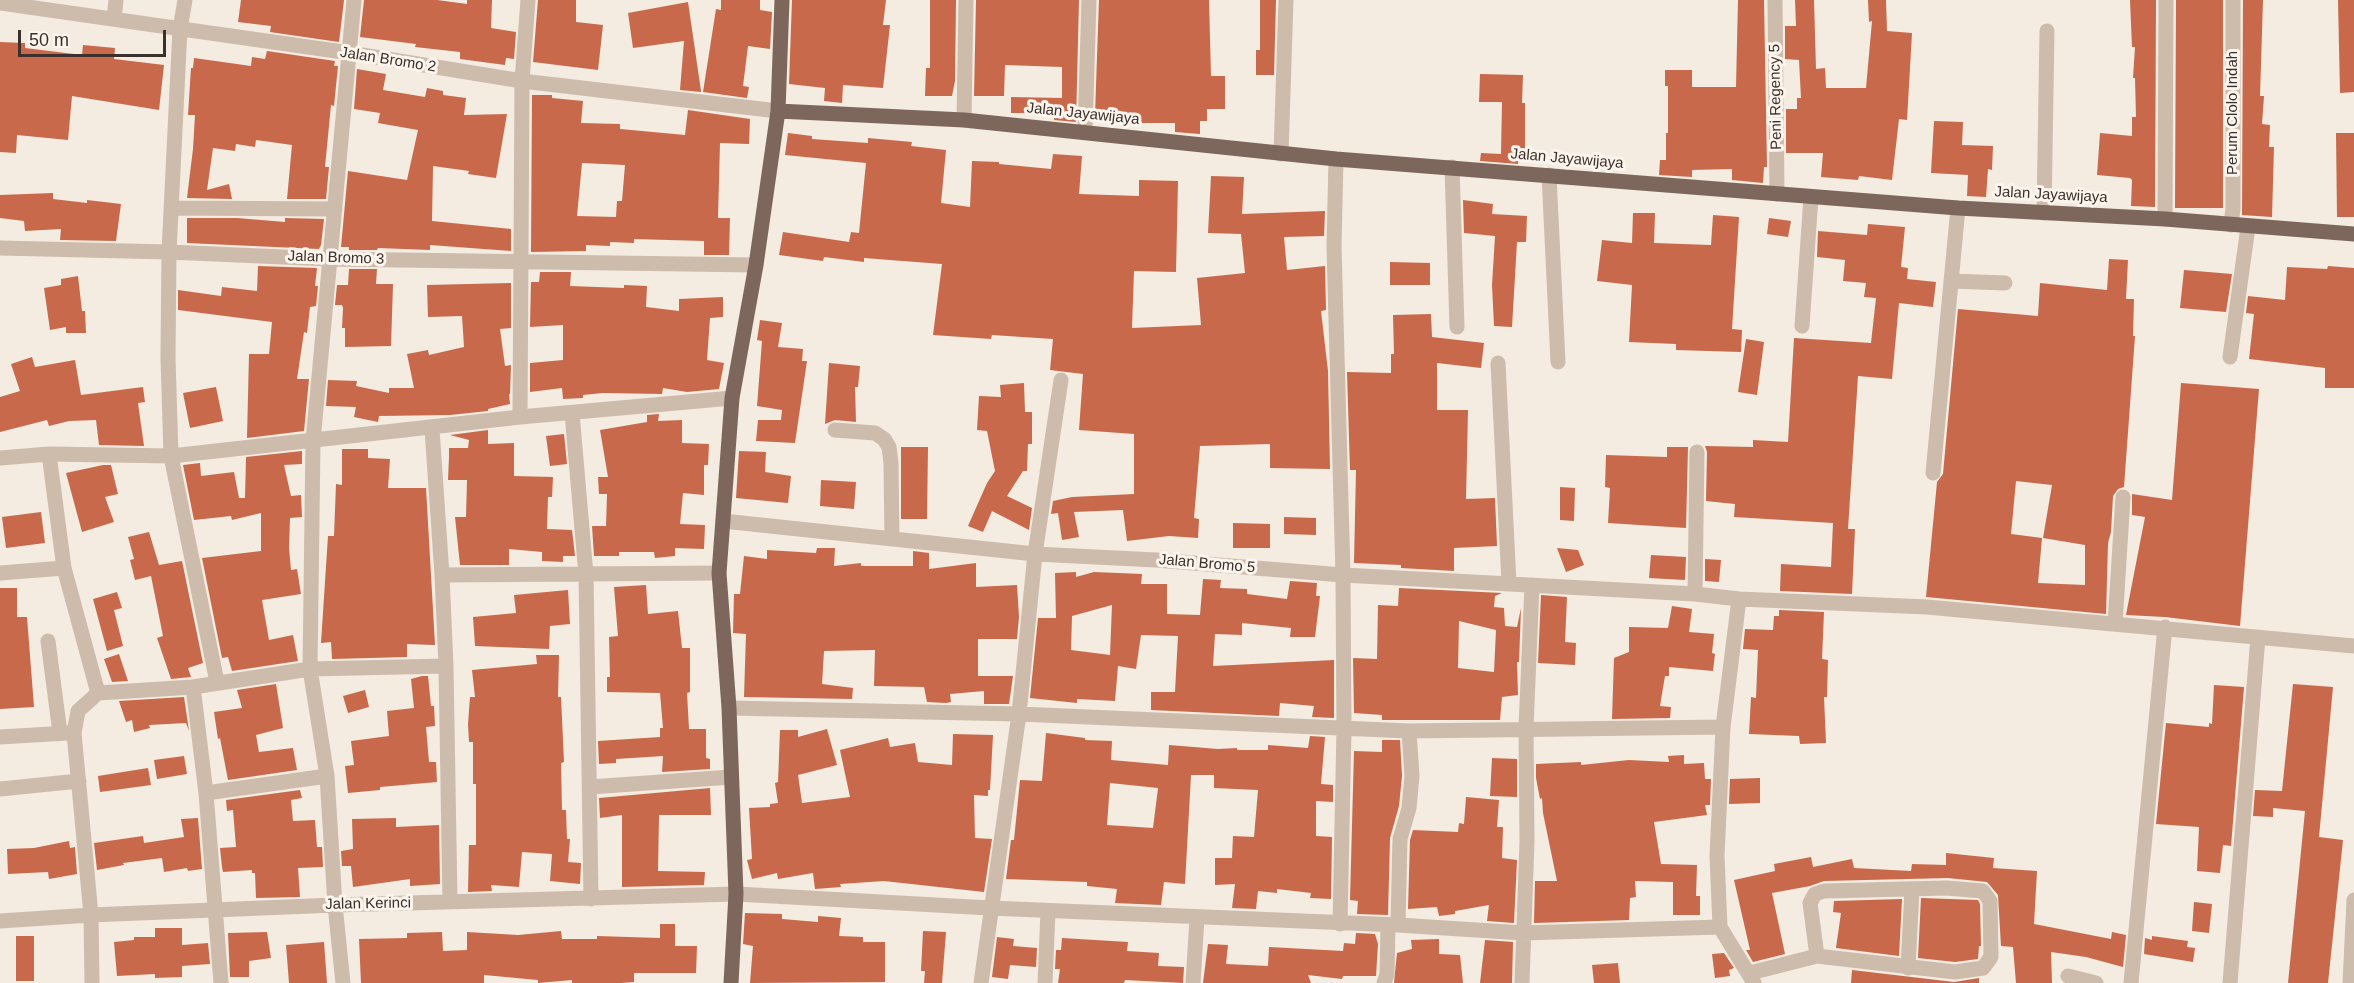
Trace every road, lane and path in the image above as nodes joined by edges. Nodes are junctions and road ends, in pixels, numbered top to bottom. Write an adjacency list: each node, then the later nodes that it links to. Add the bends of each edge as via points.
1 (116, 0): 14 (street)
2 (185, 0): 15 (street)
3 (354, 0): 17 (street)
4 (528, 0): 18 (street)
5 (782, 0): 19 (main road)
6 (966, 0): 20 (street)
7 (1089, 0): 21 (street)
8 (1286, 0): 22 (street)
9 (1775, 0): 26 (street, Peni Regency 5)
10 (2166, 0): 32 (street)
11 (2233, 0): 33 (street, Perum Clolo Indah)
12 (0, 3): 13 (street, Jalan Bromo 2)
13 (47, 5): 14 (street, Jalan Bromo 2)
14 (114, 19): 15 (street, Jalan Bromo 2)
15 (180, 29): 17 (street, Jalan Bromo 2); 28 (street)
16 (2046, 31): 31 (street)
17 (350, 53): 18 (street, Jalan Bromo 2); 30 (street)
18 (522, 81): 19 (street, Jalan Bromo 2); 39 (street)
19 (778, 111): 20 (main road, Jalan Jayawijaya); 40 (main road)
20 (964, 120): 21 (main road, Jalan Jayawijaya)
21 (1085, 132): 22 (main road, Jalan Jayawijaya)
22 (1281, 154): 23 (main road, Jalan Jayawijaya)
23 (1336, 159): 24 (main road, Jalan Jayawijaya); 69 (street, via 1334,246)
24 (1452, 167): 25 (main road, Jalan Jayawijaya); 44 (street)
25 (1549, 175): 26 (main road, Jalan Jayawijaya); 46 (street)
26 (1778, 194): 27 (main road, Jalan Jayawijaya)
27 (1811, 196): 29 (main road, Jalan Jayawijaya); 43 (street)
28 (171, 208): 30 (street); 37 (street)
29 (1958, 208): 31 (main road, Jalan Jayawijaya); 41 (street)
30 (335, 209): 38 (street)
31 (2044, 213): 32 (main road, Jalan Jayawijaya)
32 (2165, 219): 33 (main road, Jalan Jayawijaya)
33 (2231, 225): 34 (main road, Jalan Jayawijaya)
34 (2248, 227): 35 (main road, Jalan Jayawijaya); 45 (street)
35 (2354, 234)
36 (0, 248): 37 (street, Jalan Bromo 3)
37 (169, 252): 38 (street, Jalan Bromo 3); 57 (street)
38 (329, 259): 39 (street, Jalan Bromo 3); 54 (street)
39 (522, 262): 40 (street, Jalan Bromo 3); 51 (street)
40 (756, 265): 49 (main road)
41 (1952, 281): 42 (street); 59 (street)
42 (2005, 283)
43 (1802, 326)
44 (1457, 327)
45 (2230, 357)
46 (1558, 362)
47 (1498, 363): 70 (street)
48 (1061, 380): 63 (street)
49 (732, 398): 50 (street); 61 (main road)
50 (572, 413): 51 (street); 68 (street)
51 (520, 417): 52 (street)
52 (432, 429): 54 (street); 67 (street)
53 (835, 430): 62 (street, via 875,434 889,447)
54 (313, 441): 57 (street); 80 (street)
55 (1697, 452): 72 (street)
56 (49, 454): 57 (street); 58 (street); 64 (street)
57 (171, 456): 81 (street)
58 (0, 458)
59 (1933, 473)
60 (2123, 497): 74 (street)
61 (723, 521): 62 (street, Jalan Bromo 5); 66 (main road)
62 (892, 539): 63 (street, Jalan Bromo 5)
63 (1035, 554): 69 (street, Jalan Bromo 5); 85 (street)
64 (64, 568): 65 (street); 83 (street)
65 (0, 573)
66 (719, 573): 68 (street); 84 (main road)
67 (442, 575): 68 (street); 79 (street)
68 (586, 575): 95 (street)
69 (1343, 575): 70 (street, Jalan Bromo 5); 88 (street)
70 (1509, 584): 71 (street, Jalan Bromo 5)
71 (1532, 585): 72 (street, Jalan Bromo 5); 87 (street)
72 (1695, 594): 73 (street, Jalan Bromo 5)
73 (1739, 599): 74 (street, Jalan Bromo 5, via 1927,607); 86 (street)
74 (2115, 624): 75 (street, Jalan Bromo 5)
75 (2165, 627): 76 (street, Jalan Bromo 5); 128 (street)
76 (2258, 637): 78 (street, Jalan Bromo 5); 129 (street)
77 (48, 641): 90 (street)
78 (2354, 646)
79 (446, 666): 80 (street); 102 (street)
80 (310, 669): 81 (street); 92 (street)
81 (217, 682): 82 (street)
82 (194, 687): 83 (street); 97 (street)
83 (98, 693): 90 (street, via 78,711)
84 (729, 708): 85 (street); 93 (main road)
85 (1019, 714): 88 (street); 104 (street)
86 (1723, 727): 87 (street); 112 (street, via 1717,856)
87 (1526, 728): 89 (street); 113 (street)
88 (1344, 729): 89 (street); 110 (street)
89 (1409, 731): 111 (street, via 1412,776 1400,839)
90 (67, 733): 91 (street); 94 (street)
91 (0, 737)
92 (327, 776): 97 (street); 103 (street)
93 (730, 777): 95 (street); 99 (main road)
94 (79, 781): 96 (street); 107 (street)
95 (590, 787): 100 (street)
96 (0, 789)
97 (206, 793): 105 (street)
98 (1912, 889): 114 (street, via 1833,890 1815,894 1810,903); 115 (street); 115 (street, via 1947,888 1983,891 1988,895 1991,957 1983,968 1970,971)
99 (736, 894): 100 (street, Jalan Kerinci); 104 (street, Jalan Kerinci); 121 (main road)
100 (591, 899): 102 (street, Jalan Kerinci)
101 (2354, 901): 130 (street)
102 (450, 903): 103 (street, Jalan Kerinci)
103 (335, 905): 105 (street, Jalan Kerinci); 120 (street)
104 (990, 908): 106 (street, Jalan Kerinci); 122 (street)
105 (214, 910): 107 (street, Jalan Kerinci); 119 (street)
106 (1048, 911): 108 (street, Jalan Kerinci); 123 (street)
107 (91, 915): 109 (street, Jalan Kerinci); 118 (street)
108 (1197, 918): 110 (street, Jalan Kerinci); 124 (street)
109 (0, 921)
110 (1340, 924): 111 (street, Jalan Kerinci)
111 (1393, 925): 113 (street, Jalan Kerinci); 125 (street)
112 (1720, 927): 113 (street, Jalan Kerinci); 117 (street)
113 (1523, 933): 126 (street)
114 (1817, 956): 115 (street); 117 (street)
115 (1908, 968)
116 (2068, 976): 127 (street)
117 (1752, 978)
118 (92, 983)
119 (221, 983)
120 (343, 983)
121 (731, 983)
122 (981, 983)
123 (1045, 983)
124 (1193, 983)
125 (1384, 983)
126 (1522, 983)
127 (2096, 983)
128 (2131, 983)
129 (2230, 983)
130 (2350, 983)

